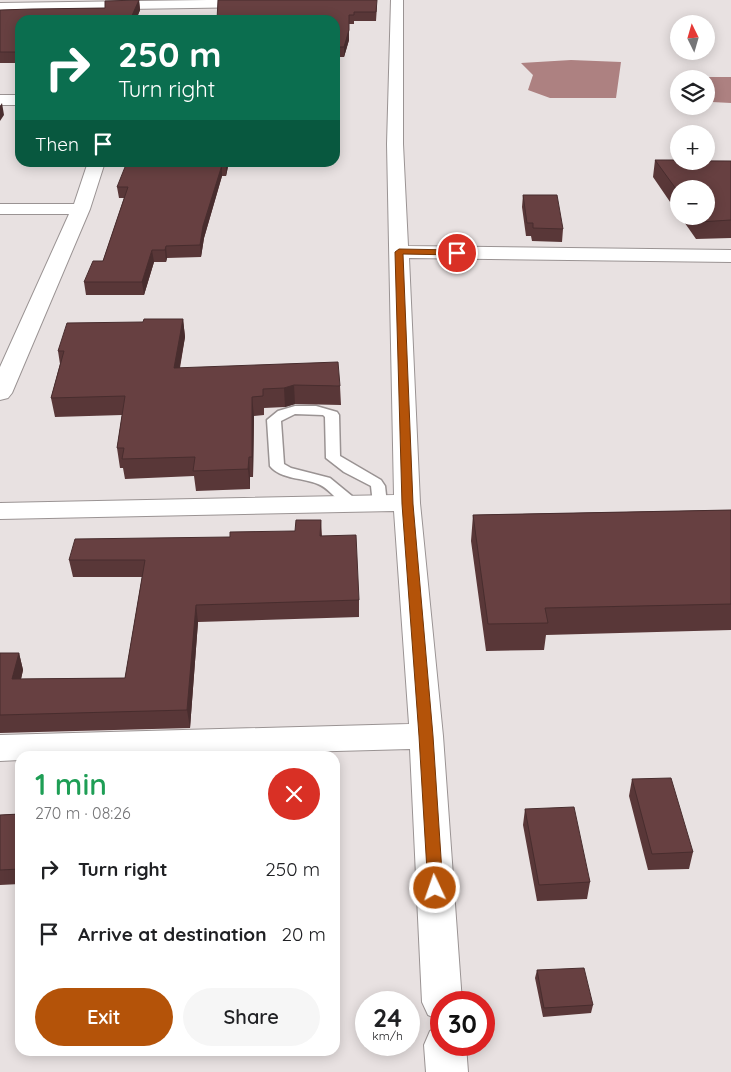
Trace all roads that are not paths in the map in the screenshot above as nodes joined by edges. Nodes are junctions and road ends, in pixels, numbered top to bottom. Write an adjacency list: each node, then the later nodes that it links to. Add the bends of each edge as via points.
1 (397, 0): 11 (street, via 395,144)
2 (270, 2): 3 (street)
3 (165, 5): 4 (street); 5 (street)
4 (0, 7)
5 (160, 15)
6 (0, 100): 7 (street)
7 (15, 100)
8 (95, 167): 10 (street)
9 (0, 209): 10 (street)
10 (81, 209): 13 (street)
11 (399, 252): 12 (street); 19 (street)
12 (731, 256)
13 (7, 359): 14 (street)
14 (0, 393)
15 (336, 461): 16 (lane); 16 (lane, via 332,456 332,415 320,411 284,413 274,420 276,463 280,469); 18 (lane, via 376,483)
16 (310, 477): 17 (lane, via 329,483)
17 (353, 504): 18 (street); 20 (street)
18 (380, 504): 19 (street)
19 (407, 504): 21 (street)
20 (0, 511)
21 (426, 736): 22 (street); 23 (street)
22 (0, 748)
23 (441, 991)
24 (446, 1056): 25 (street)
25 (447, 1072)

